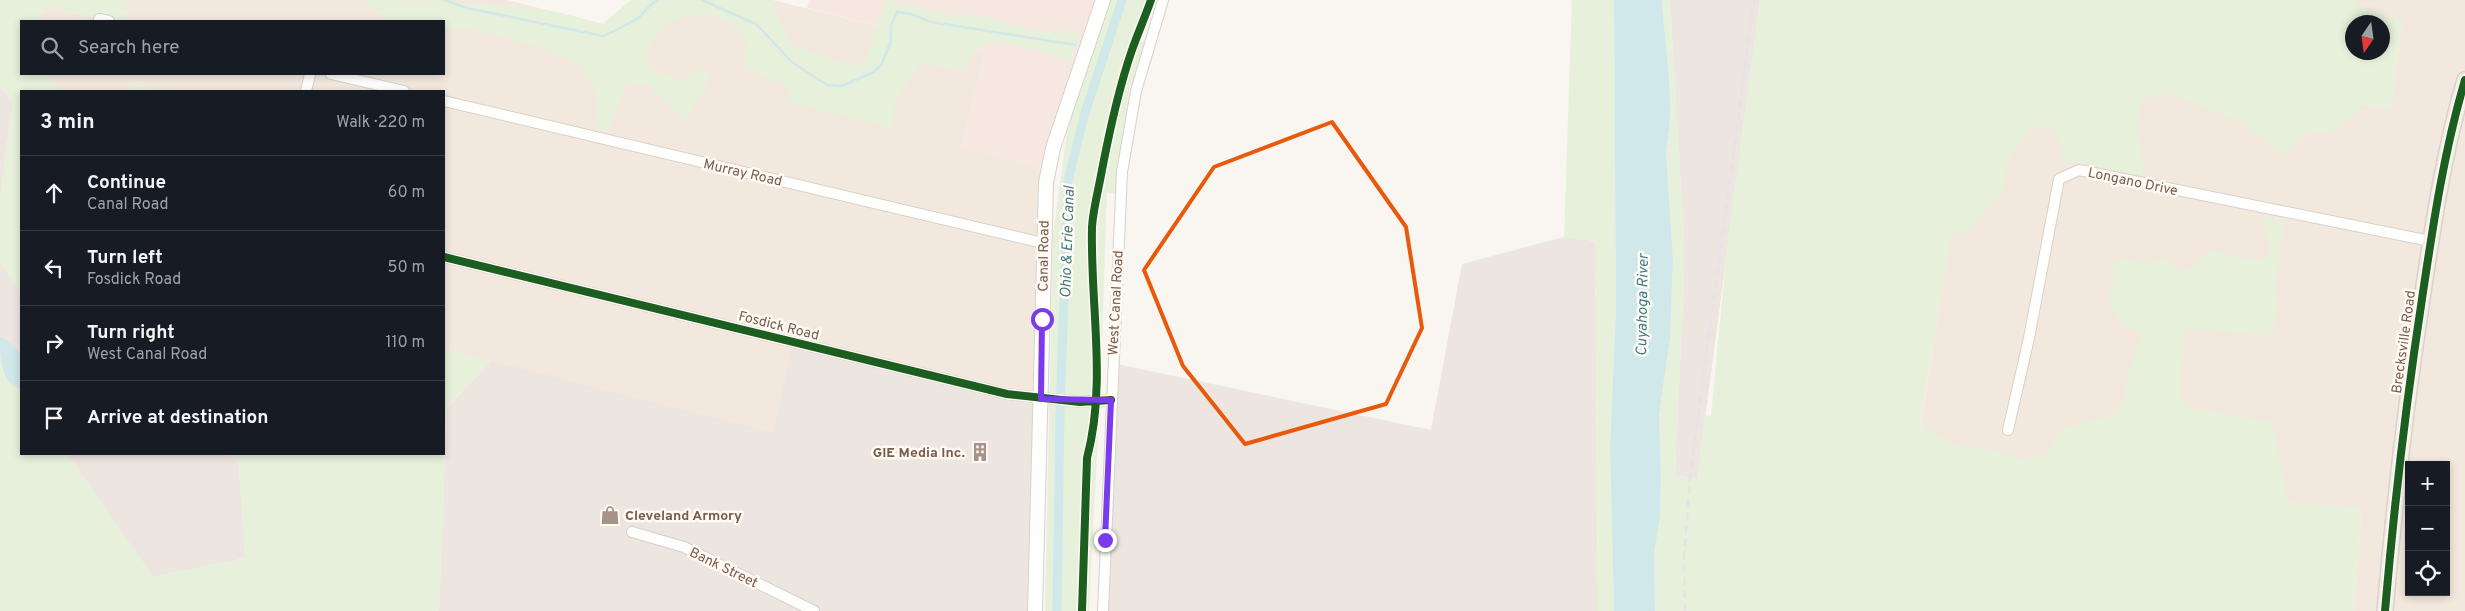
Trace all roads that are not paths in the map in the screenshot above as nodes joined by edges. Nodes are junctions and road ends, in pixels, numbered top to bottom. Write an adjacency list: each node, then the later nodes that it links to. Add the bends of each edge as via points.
1 (1103, 0): 10 (main road, Canal Road, via 1053,148 1046,183)
2 (1163, 0): 13 (street, West Canal Road, via 1136,91 1122,172)
3 (310, 75): 6 (street)
4 (335, 75): 7 (street)
5 (2465, 80): 9 (main road, Brecksville Road, via 2447,151)
6 (306, 90)
7 (400, 90)
8 (445, 101): 10 (street, Murray Road)
9 (2430, 241): 14 (street, Longano Drive, via 2079,170 2059,179); 19 (main road, Brecksville Road, via 2395,494)
10 (1043, 243): 12 (main road, Canal Road)
11 (445, 257): 12 (street, Fosdick Road, via 1008,394)
12 (1047, 400): 13 (street, Fosdick Road); 17 (main road, Canal Road)
13 (1111, 400): 18 (street, West Canal Road)
14 (2008, 430)
15 (632, 532): 16 (street, Bank Street, via 684,547)
16 (814, 611)
17 (1035, 611)
18 (1103, 611)
19 (2385, 611)

